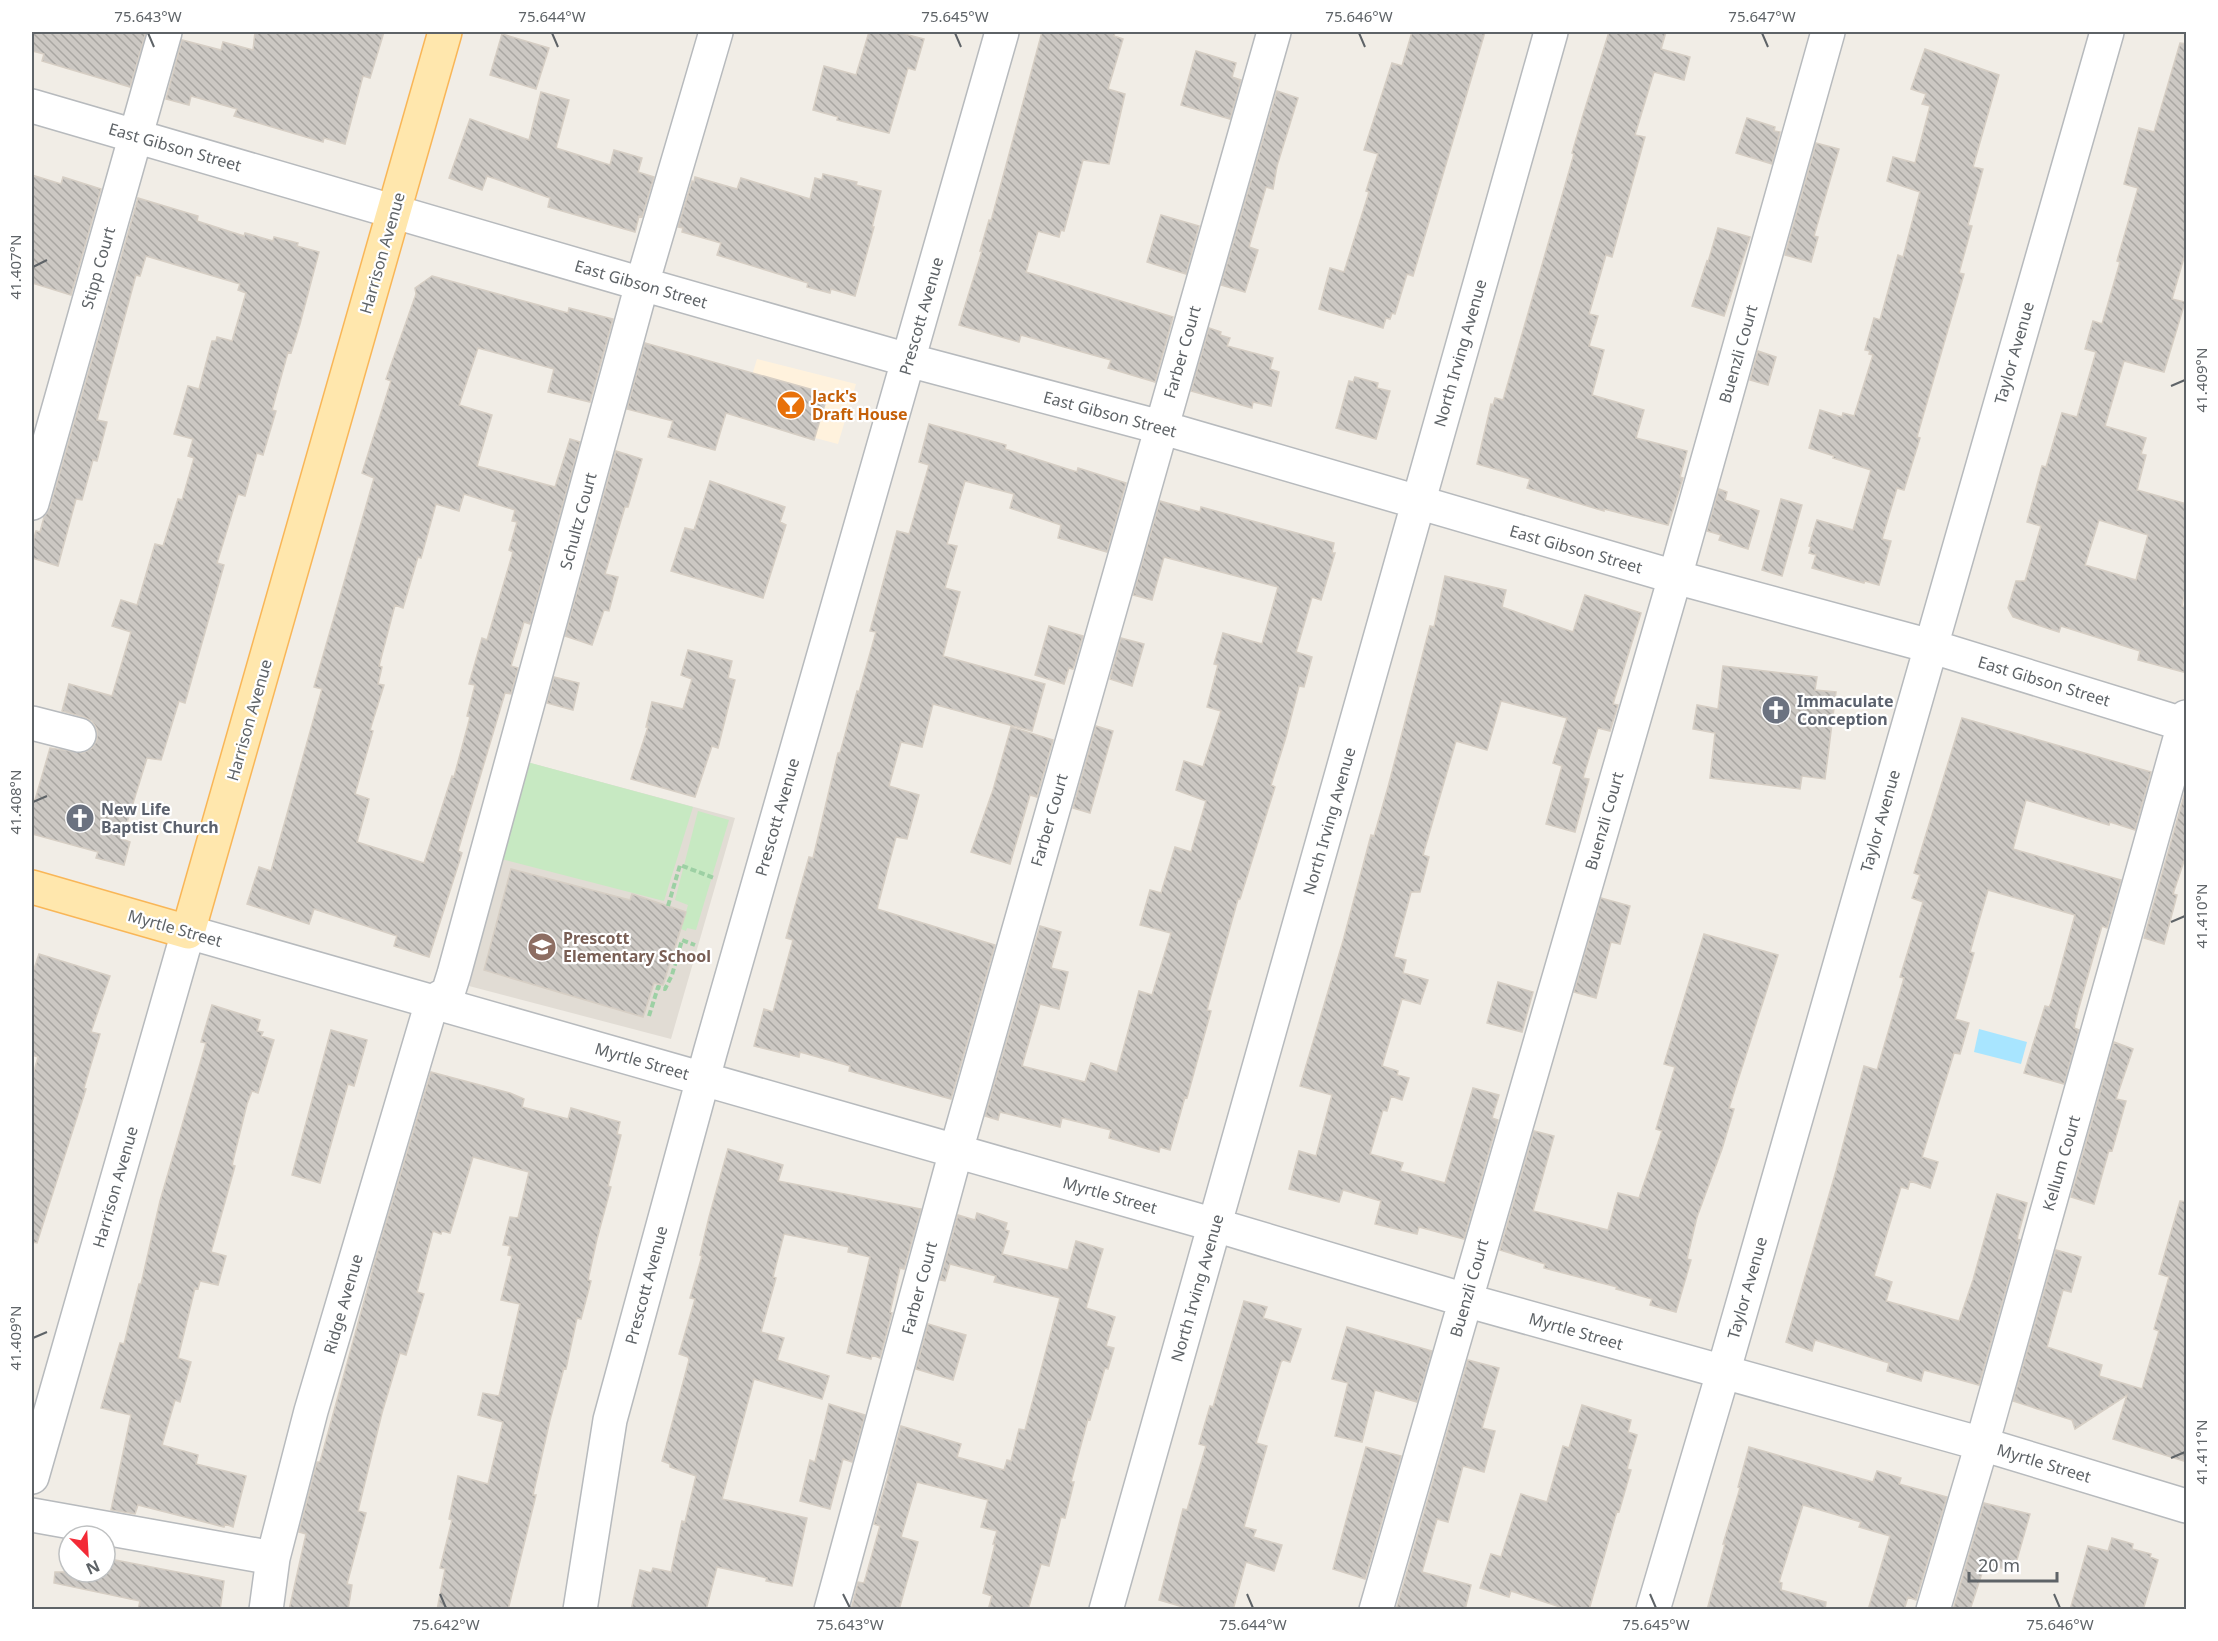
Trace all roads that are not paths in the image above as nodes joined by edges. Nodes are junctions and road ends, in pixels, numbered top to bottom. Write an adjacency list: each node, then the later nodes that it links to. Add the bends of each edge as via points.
1 (165, 32): 10 (street, Stipp Court)
2 (445, 32): 11 (main road, Harrison Avenue)
3 (716, 32): 12 (street, Schultz Court)
4 (1002, 32): 13 (street, Prescott Avenue)
5 (1274, 32): 14 (street, Farber Court)
6 (1551, 32): 15 (street, North Irving Avenue)
7 (1828, 32): 17 (street, Buenzli Court)
8 (2107, 32): 18 (street, Taylor Avenue)
9 (32, 106): 10 (street, East Gibson Street)
10 (136, 135): 11 (street, East Gibson Street); 16 (street, Stipp Court)
11 (393, 212): 12 (street, East Gibson Street); 23 (main road, Harrison Avenue)
12 (642, 284): 13 (street, East Gibson Street); 24 (street, Schultz Court, via 451,983 448,993)
13 (909, 360): 14 (street, East Gibson Street); 25 (street, Prescott Avenue)
14 (1160, 427): 15 (street, East Gibson Street); 26 (street, Farber Court)
15 (1418, 503): 17 (street, East Gibson Street); 27 (street, North Irving Avenue)
16 (32, 504)
17 (1675, 577): 18 (street, East Gibson Street); 28 (street, Buenzli Court)
18 (1930, 646): 19 (street, East Gibson Street); 29 (street, Taylor Avenue)
19 (2186, 722): 30 (street, Kellum Court)
20 (32, 723): 21 (street)
21 (79, 735)
22 (32, 887): 23 (main road, Myrtle Street)
23 (188, 932): 24 (street, Myrtle Street); 31 (street, Harrison Avenue)
24 (432, 1002): 25 (street, Myrtle Street); 34 (street, Ridge Avenue, via 311,1411)
25 (703, 1078): 26 (street, Myrtle Street); 36 (street, Prescott Avenue, via 610,1420)
26 (956, 1151): 27 (street, Myrtle Street); 37 (street, Farber Court)
27 (1215, 1225): 28 (street, Myrtle Street); 38 (street, North Irving Avenue)
28 (1465, 1300): 29 (street, Myrtle Street); 39 (street, Buenzli Court)
29 (1723, 1373): 30 (street, Myrtle Street); 40 (street, Taylor Avenue)
30 (1982, 1444): 32 (street, Myrtle Street); 41 (street, Kellum Court)
31 (32, 1478)
32 (2187, 1506)
33 (32, 1515): 34 (street)
34 (273, 1558): 35 (street, Ridge Avenue)
35 (266, 1610)
36 (579, 1610)
37 (831, 1610)
38 (1106, 1610)
39 (1376, 1610)
40 (1653, 1610)
41 (1932, 1610)

